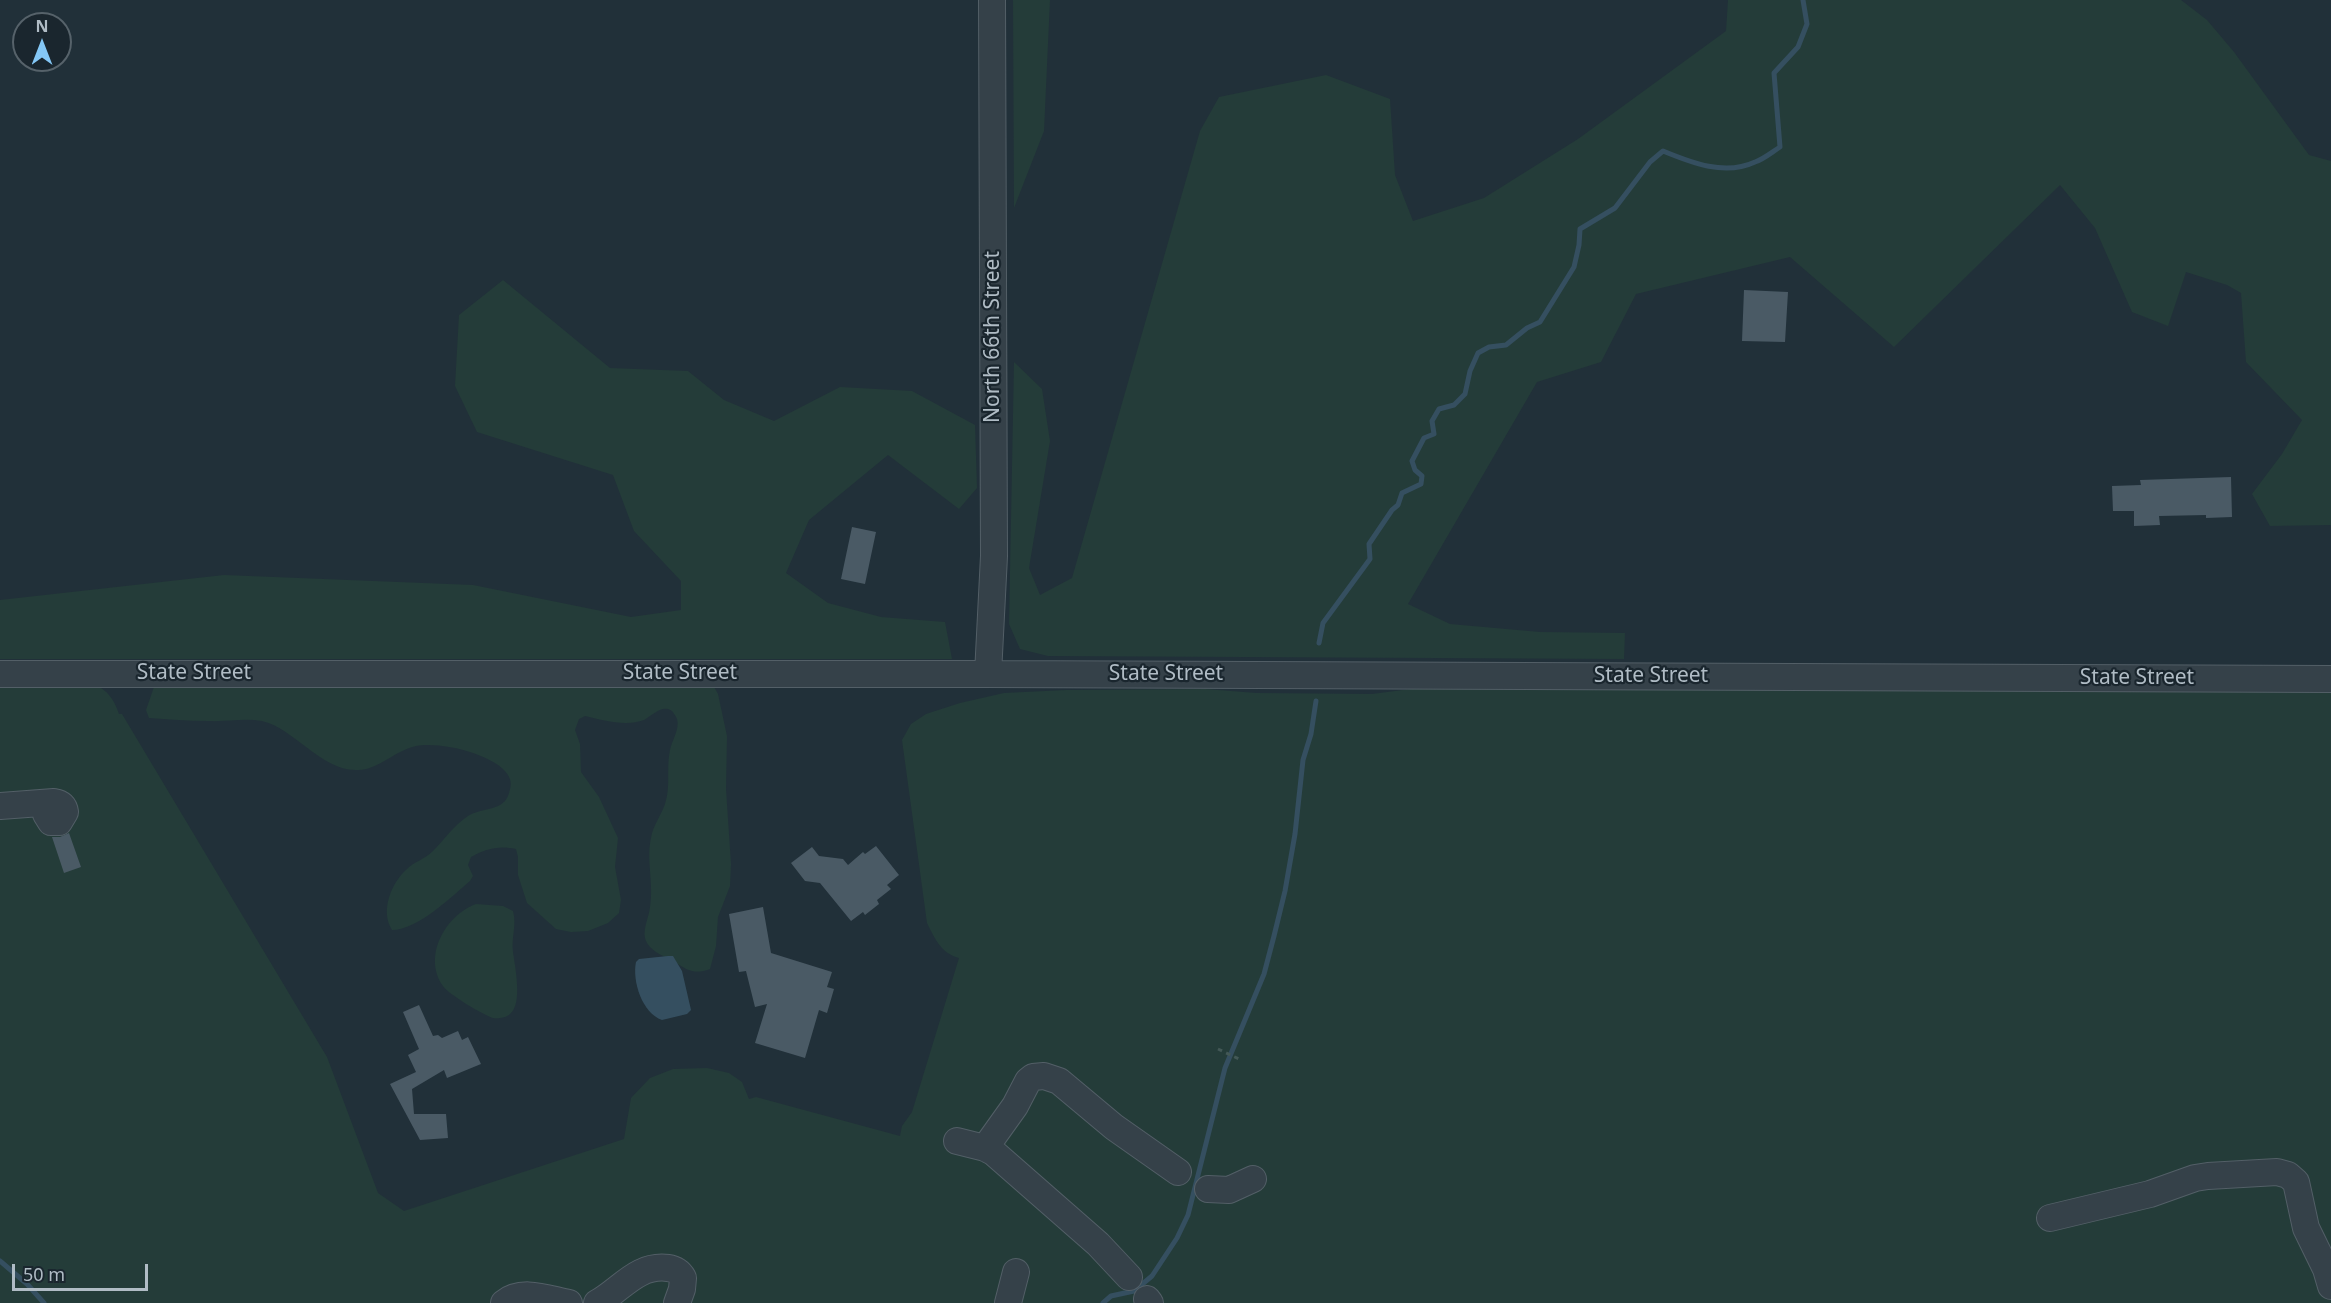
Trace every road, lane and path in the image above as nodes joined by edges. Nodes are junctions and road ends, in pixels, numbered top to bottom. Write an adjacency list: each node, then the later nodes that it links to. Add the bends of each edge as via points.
1 (992, 0): 3 (street, North 66th Street, via 994,556)
2 (0, 674): 3 (street, State Street)
3 (988, 674): 4 (street, State Street)
4 (2331, 679)
5 (47, 803): 6 (street)
6 (0, 806)
7 (1218, 1049): 8 (path)
8 (1241, 1060)
9 (957, 1141): 10 (street)
10 (985, 1148): 11 (street, via 1028,1081 1044,1076 1059,1081 1114,1127); 16 (street, via 1098,1244)
11 (1178, 1172)
12 (1253, 1179): 13 (street, via 1229,1190)
13 (1208, 1189)
14 (2050, 1218): 17 (street, via 2150,1194 2195,1178 2283,1173 2296,1182 2306,1228)
15 (1016, 1272): 22 (street)
16 (1130, 1277)
17 (2331, 1286)
18 (504, 1303): 19 (street, via 526,1295)
19 (569, 1303)
20 (597, 1303): 21 (street, via 634,1275 663,1267 675,1269 683,1278)
21 (677, 1303)
22 (1008, 1303)

